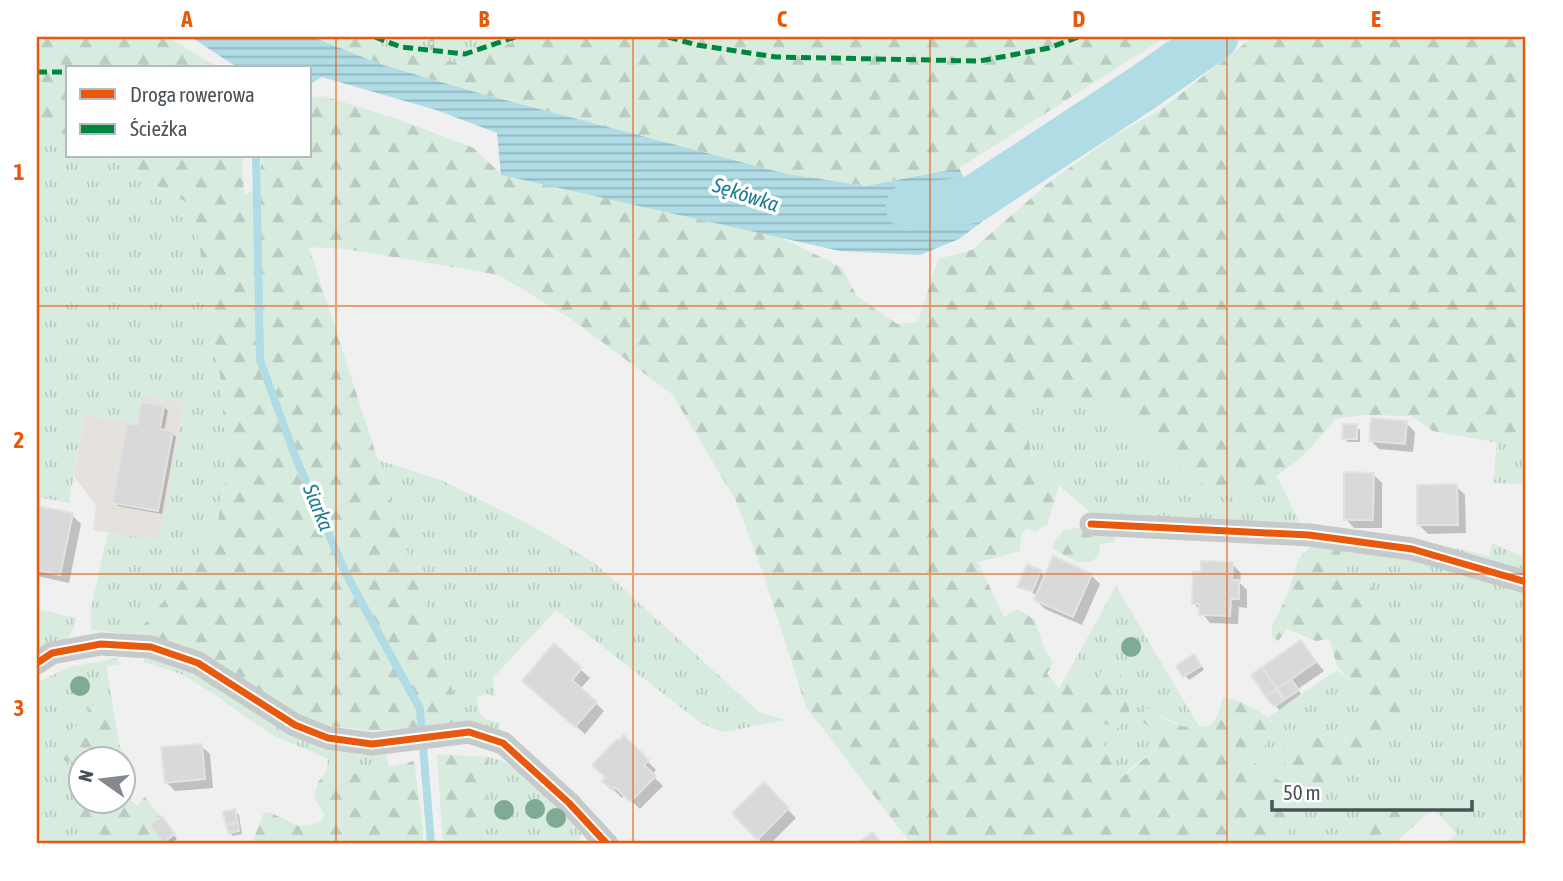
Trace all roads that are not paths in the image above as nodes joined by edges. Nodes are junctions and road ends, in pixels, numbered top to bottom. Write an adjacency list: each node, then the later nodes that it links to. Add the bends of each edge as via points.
1 (1091, 524): 2 (street, via 1309,535 1412,549)
2 (1526, 582)
3 (37, 663): 4 (street, via 52,653 101,644 151,647 198,663 295,725 328,738 372,744 469,732 503,743)
4 (607, 844)

